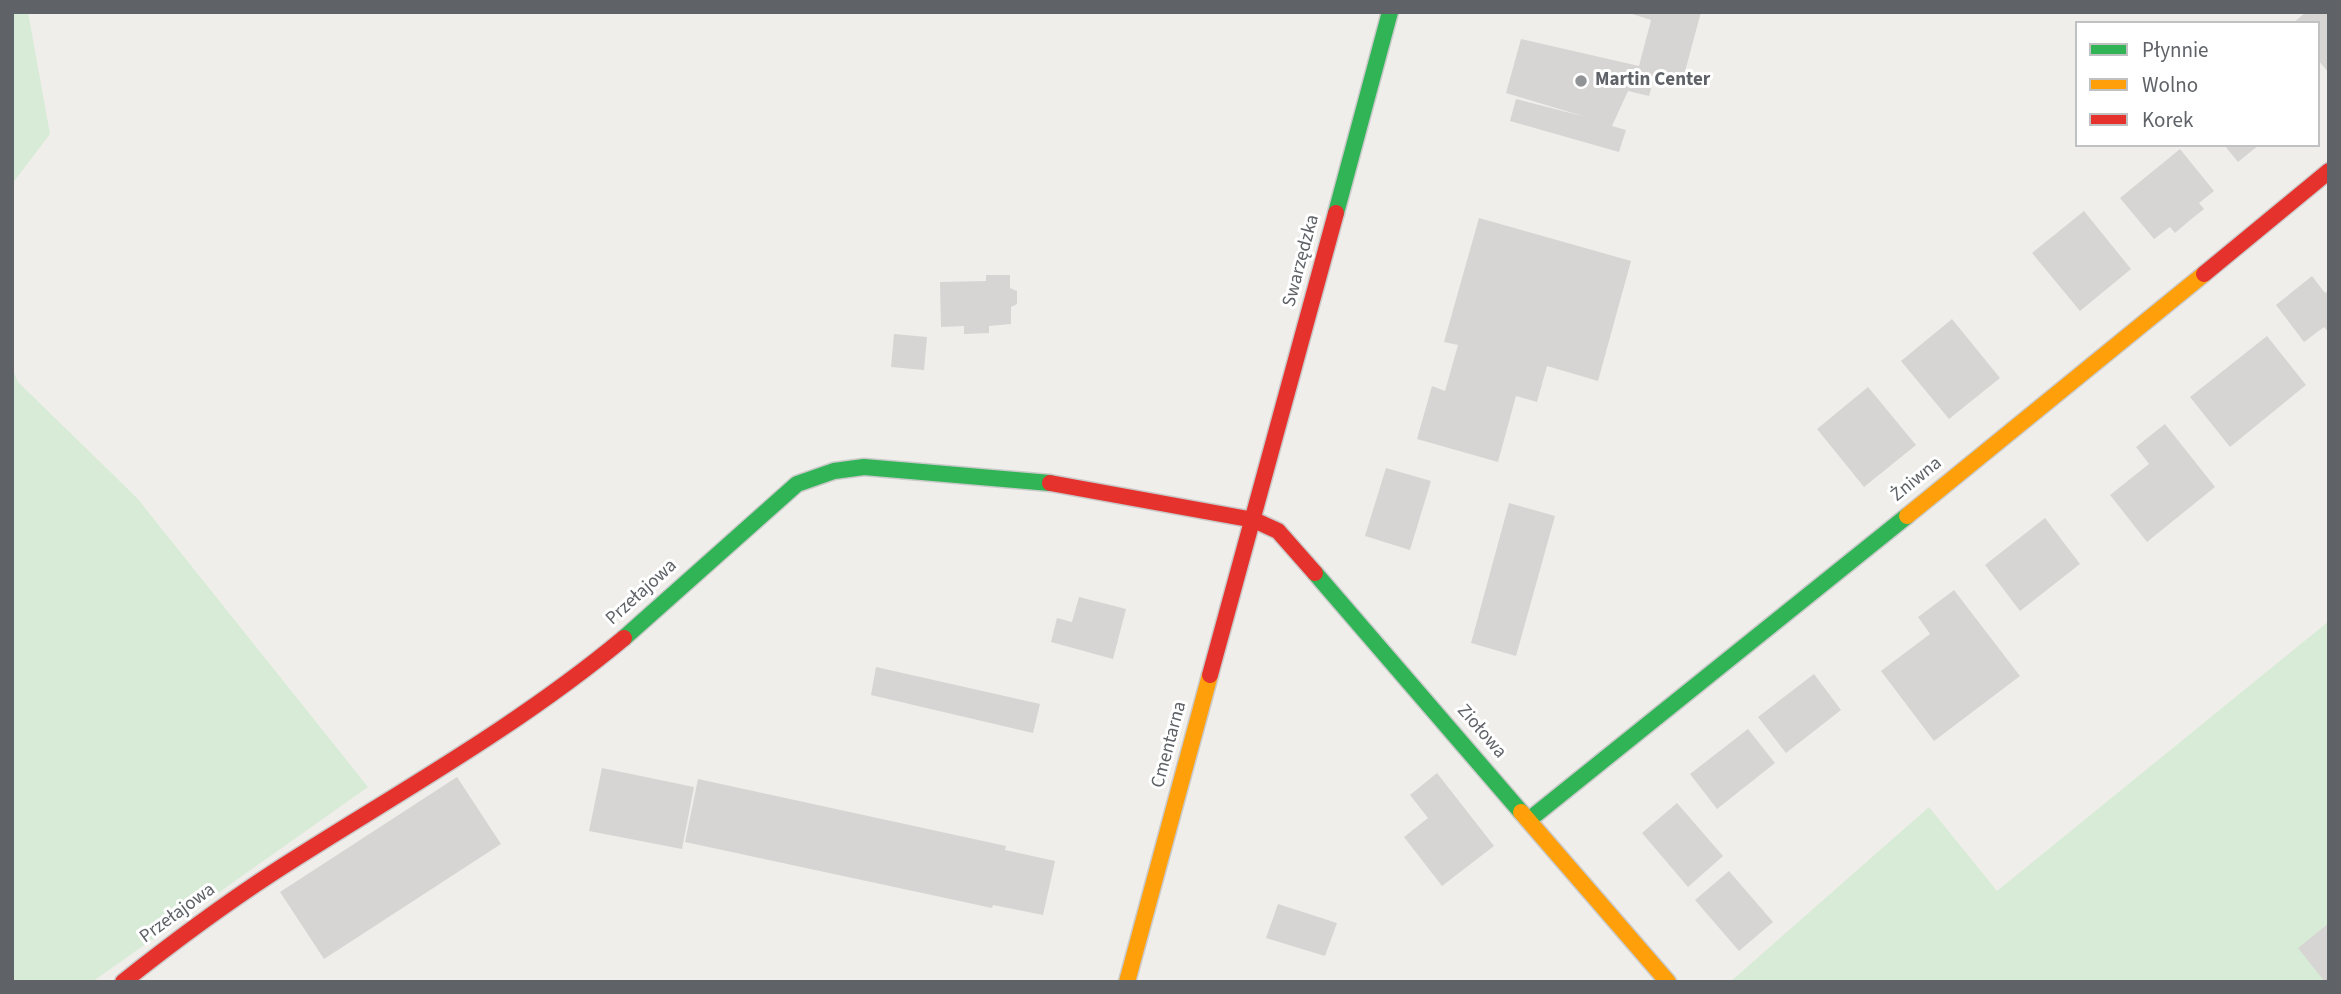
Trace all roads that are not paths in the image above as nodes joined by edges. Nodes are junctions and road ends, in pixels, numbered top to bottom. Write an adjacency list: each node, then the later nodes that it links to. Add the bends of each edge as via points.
1 (1390, 12): 3 (street, Swarzędzka)
2 (2329, 171): 4 (street, Żniwna)
3 (1254, 520): 4 (street, Ziołowa, via 1278,531); 5 (street, Przełajowa, via 1068,485 864,467 834,471 797,484 611,649 534,707 215,911); 6 (street, Cmentarna)
4 (1530, 819): 7 (street, Ziołowa)
5 (123, 982)
6 (1127, 982)
7 (1668, 982)

